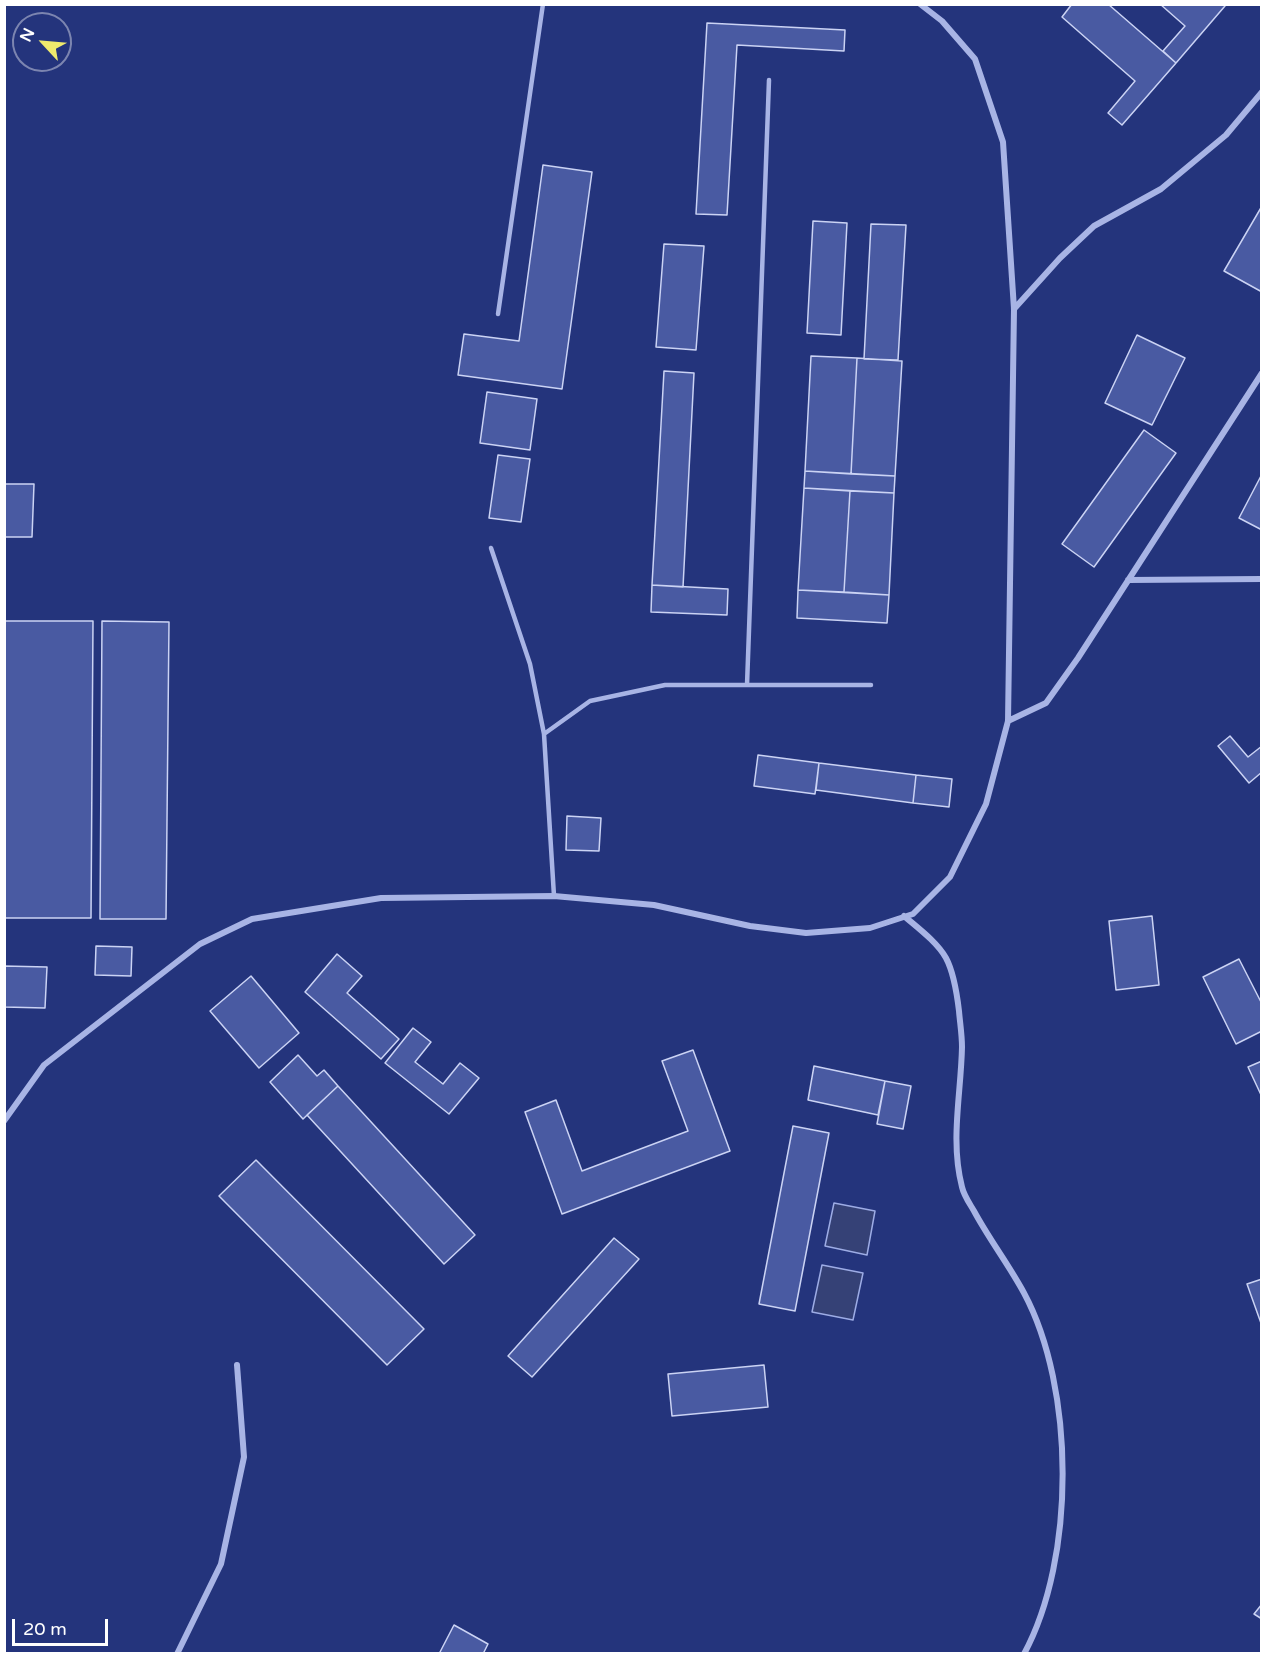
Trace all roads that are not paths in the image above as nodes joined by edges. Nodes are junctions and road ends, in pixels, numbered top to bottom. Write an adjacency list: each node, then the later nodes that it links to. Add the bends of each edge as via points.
1 (543, 4): 6 (lane)
2 (920, 4): 5 (street, via 942,21 975,59 1003,142)
3 (769, 80): 11 (lane)
4 (1262, 92): 5 (street, via 1226,135 1161,189 1094,226)
5 (1014, 309): 13 (street)
6 (498, 314)
7 (1262, 373): 10 (street)
8 (491, 548): 14 (lane, via 530,664)
9 (1262, 579): 10 (street)
10 (1128, 580): 13 (street, via 1046,703)
11 (747, 685): 12 (lane); 14 (lane, via 665,685 590,701)
12 (871, 685)
13 (1008, 721): 16 (street, via 986,804 950,877 913,914)
14 (544, 734): 15 (lane)
15 (554, 896): 16 (street, via 654,905 750,926 806,933 870,928); 17 (street, via 381,898 252,919 200,944 44,1065)
16 (904, 916): 20 (street, via 928,937 949,966 957,993 962,1045 956,1155 963,1190 1024,1293 1043,1335 1061,1420 1062,1498 1052,1578)
17 (4, 1121)
18 (237, 1365): 19 (street, via 244,1457 221,1564)
19 (177, 1653)
20 (1024, 1653)

